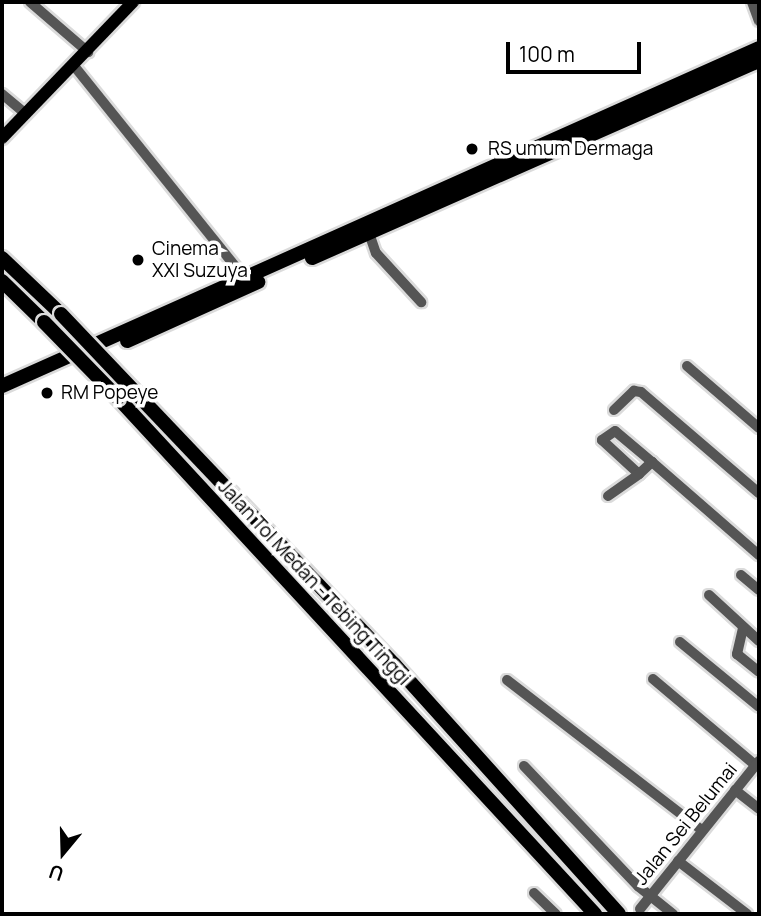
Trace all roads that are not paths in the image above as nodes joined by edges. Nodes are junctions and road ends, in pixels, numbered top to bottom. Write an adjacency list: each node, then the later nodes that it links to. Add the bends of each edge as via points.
1 (30, 2): 6 (street)
2 (133, 2): 6 (main road)
3 (752, 2): 4 (street)
4 (759, 21)
5 (759, 48): 14 (highway)
6 (88, 52): 8 (main road)
7 (759, 61): 12 (highway)
8 (75, 67): 10 (main road); 14 (street)
9 (2, 94): 10 (street)
10 (26, 114): 11 (main road)
11 (2, 138)
12 (369, 233): 16 (street, via 376,253); 19 (highway)
13 (2, 257): 48 (highway, Jalan Tol Medan - Tebing Tinggi, bridge, via 394,664)
14 (244, 277): 18 (highway)
15 (2, 281): 47 (highway, Jalan Tol Medan - Tebing Tinggi, bridge, via 118,398)
16 (421, 302)
17 (687, 366): 21 (street)
18 (2, 386)
19 (2, 396)
20 (614, 410): 24 (street, via 634,391 641,392)
21 (759, 428)
22 (652, 462): 23 (street); 23 (street, via 611,431 602,442); 26 (street)
23 (639, 474): 25 (street)
24 (759, 493)
25 (608, 496)
26 (759, 555)
27 (741, 575): 28 (street)
28 (759, 590)
29 (709, 595): 30 (street)
30 (743, 628): 31 (street); 33 (street, via 737,653)
31 (759, 641)
32 (680, 642): 36 (street)
33 (759, 672)
34 (653, 679): 37 (street)
35 (507, 680): 41 (street)
36 (759, 707)
37 (757, 763): 39 (street, Jalan Sei Belumai)
38 (524, 766): 44 (street)
39 (735, 790): 40 (street); 41 (street, Jalan Sei Belumai)
40 (759, 809)
41 (702, 830): 42 (street, Jalan Sei Belumai)
42 (678, 861): 44 (street, Jalan Sei Belumai); 50 (street)
43 (534, 893): 46 (street)
44 (650, 897): 45 (street, Jalan Sei Belumai); 49 (street)
45 (640, 909)
46 (556, 914)
47 (595, 914)
48 (619, 914)
49 (673, 914)
50 (747, 914)

